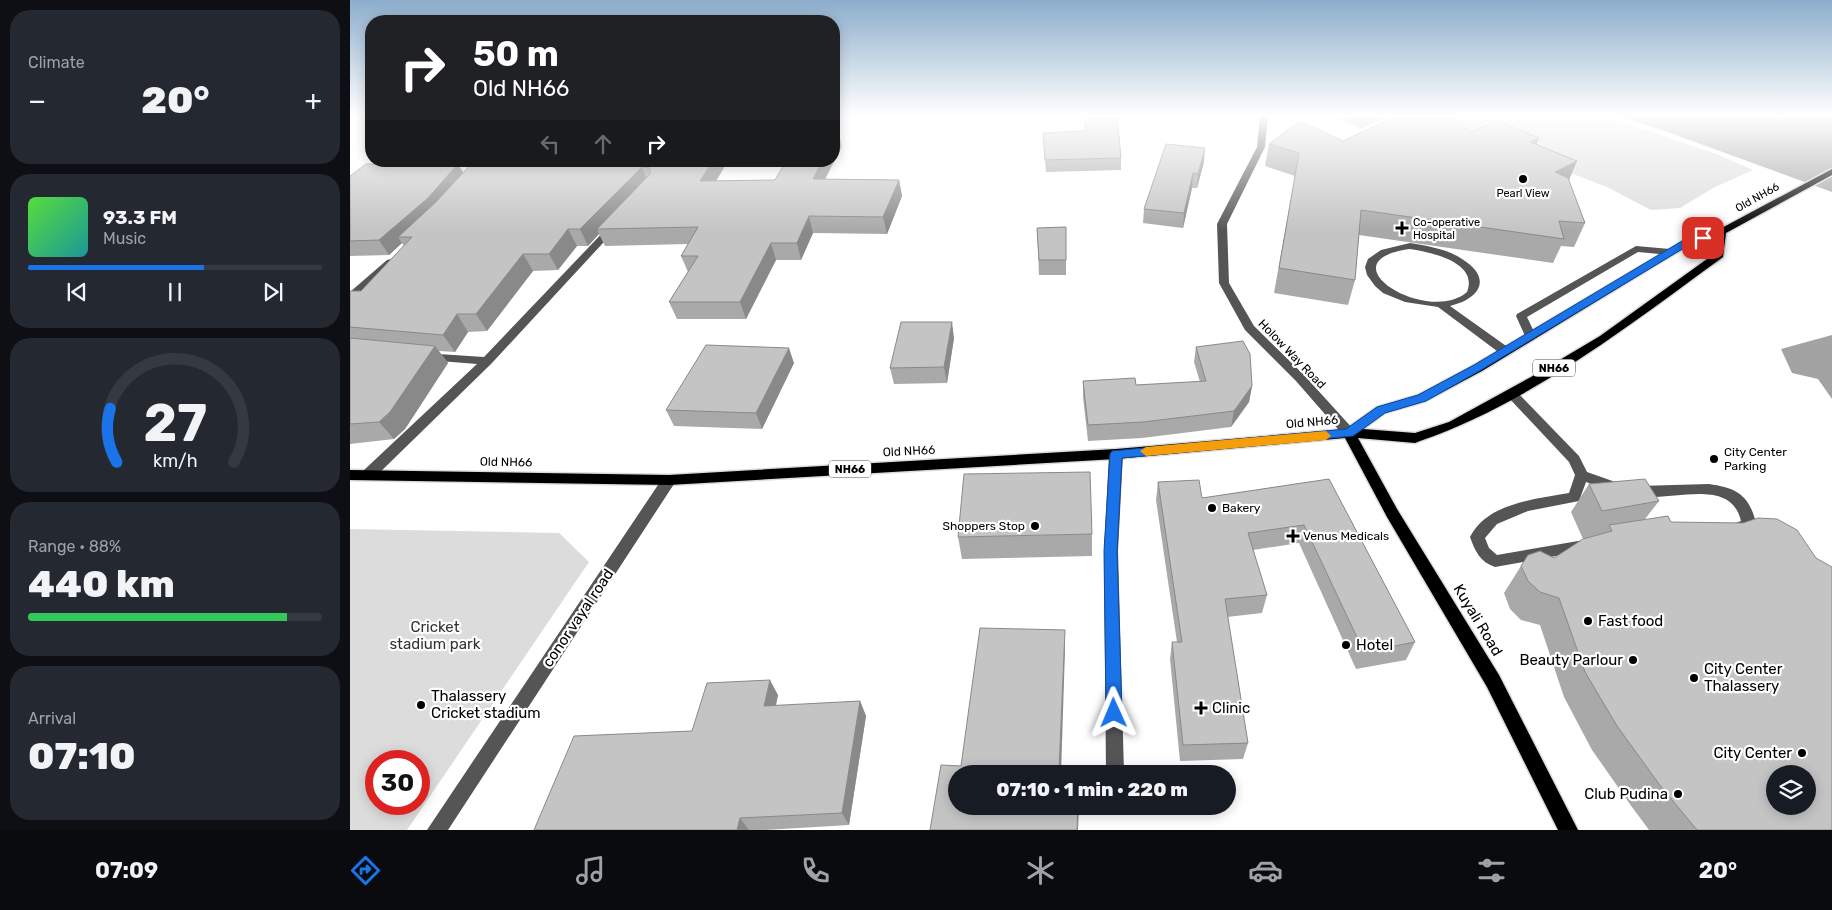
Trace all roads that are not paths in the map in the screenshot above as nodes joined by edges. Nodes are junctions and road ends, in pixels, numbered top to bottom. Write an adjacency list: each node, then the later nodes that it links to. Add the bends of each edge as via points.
1 (1258, 154): 14 (street, Holow Way Road, via 1222,224 1224,283 1249,328)
2 (1832, 172): 4 (main road, Old NH66)
3 (619, 220): 12 (street)
4 (1721, 232): 5 (main road, Old NH66, via 1686,243); 13 (main road, Old NH66 / NH66, via 1719,255 1604,338)
5 (1670, 252): 9 (main road, Old NH66); 9 (street, via 1636,250 1583,278 1521,316)
6 (402, 253): 7 (street)
7 (350, 297)
8 (1440, 304): 8 (street, via 1456,302 1468,296 1474,288 1471,274 1457,260 1410,246 1383,251 1374,257 1370,265 1378,284 1406,299); 10 (street)
9 (1530, 336): 10 (main road, Old NH66)
10 (1505, 351): 14 (main road, Old NH66, via 1422,398 1381,410)
11 (418, 355): 12 (street)
12 (486, 361): 17 (street)
13 (1510, 393): 14 (main road, Old NH66 / NH66, via 1453,426 1415,438); 18 (street, via 1574,459)
14 (1349, 433): 15 (main road, Old NH66 / NH66); 24 (main road, Kuyali Road, via 1392,513 1493,681)
15 (1116, 454): 19 (main road, Old NH66 / NH66); 22 (street, via 1111,551)
16 (350, 475): 17 (main road, Old NH66 / NH66)
17 (368, 475): 19 (main road, Old NH66 / NH66)
18 (1582, 475): 20 (street, via 1610,487 1636,492 1722,490 1745,506 1749,522 1742,528); 21 (street, via 1574,497 1526,506 1492,520 1477,538 1483,552 1495,561)
19 (670, 480): 23 (street, conor vayal road)
20 (1724, 529)
21 (1601, 544)
22 (1115, 765)
23 (437, 830)
24 (1568, 830)

